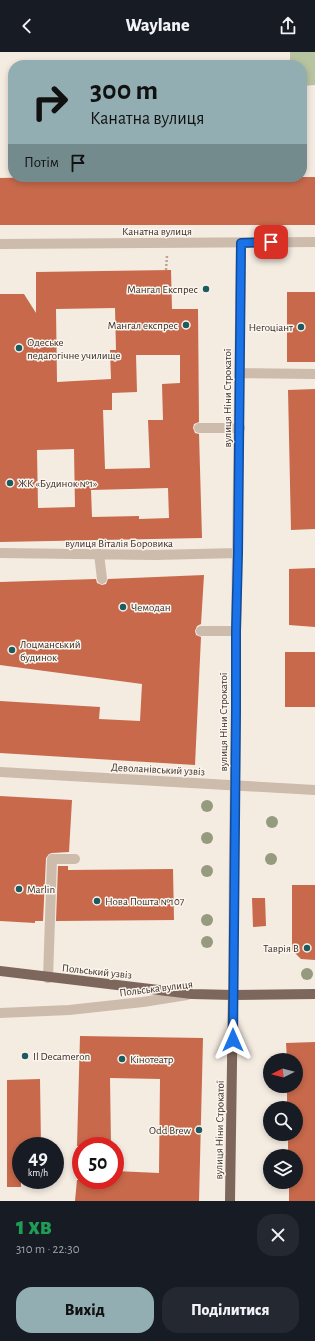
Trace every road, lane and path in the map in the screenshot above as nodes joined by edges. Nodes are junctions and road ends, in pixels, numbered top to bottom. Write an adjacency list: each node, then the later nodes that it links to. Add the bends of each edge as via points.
1 (315, 242): 2 (street, Канатна вулиця)
2 (241, 243): 3 (street, Канатна вулиця); 4 (street, вулиця Ніни Строкатої)
3 (0, 244)
4 (240, 373): 5 (street); 7 (street, вулиця Ніни Строкатої)
5 (315, 374)
6 (199, 428): 7 (street)
7 (240, 428): 8 (street, вулиця Ніни Строкатої)
8 (238, 553): 10 (street, вулиця Віталія Боровика); 13 (street, вулиця Ніни Строкатої)
9 (0, 554): 10 (street, вулиця Віталія Боровика)
10 (99, 554): 11 (street)
11 (102, 579)
12 (201, 631): 13 (street)
13 (236, 631): 21 (street, вулиця Ніни Строкатої, bridge)
14 (0, 772): 15 (street, Деволанівський узвіз)
15 (315, 790)
16 (75, 859): 18 (street, via 52,858)
17 (0, 971): 18 (main road, Польський узвіз)
18 (48, 978): 19 (main road, Польський узвіз)
19 (192, 994): 21 (main road, Польська вулиця); 22 (street, Польська вулиця, via 69,1010)
20 (315, 994): 21 (main road, Польська вулиця)
21 (233, 995): 23 (main road, вулиця Ніни Строкатої)
22 (0, 1013)
23 (230, 1201)

